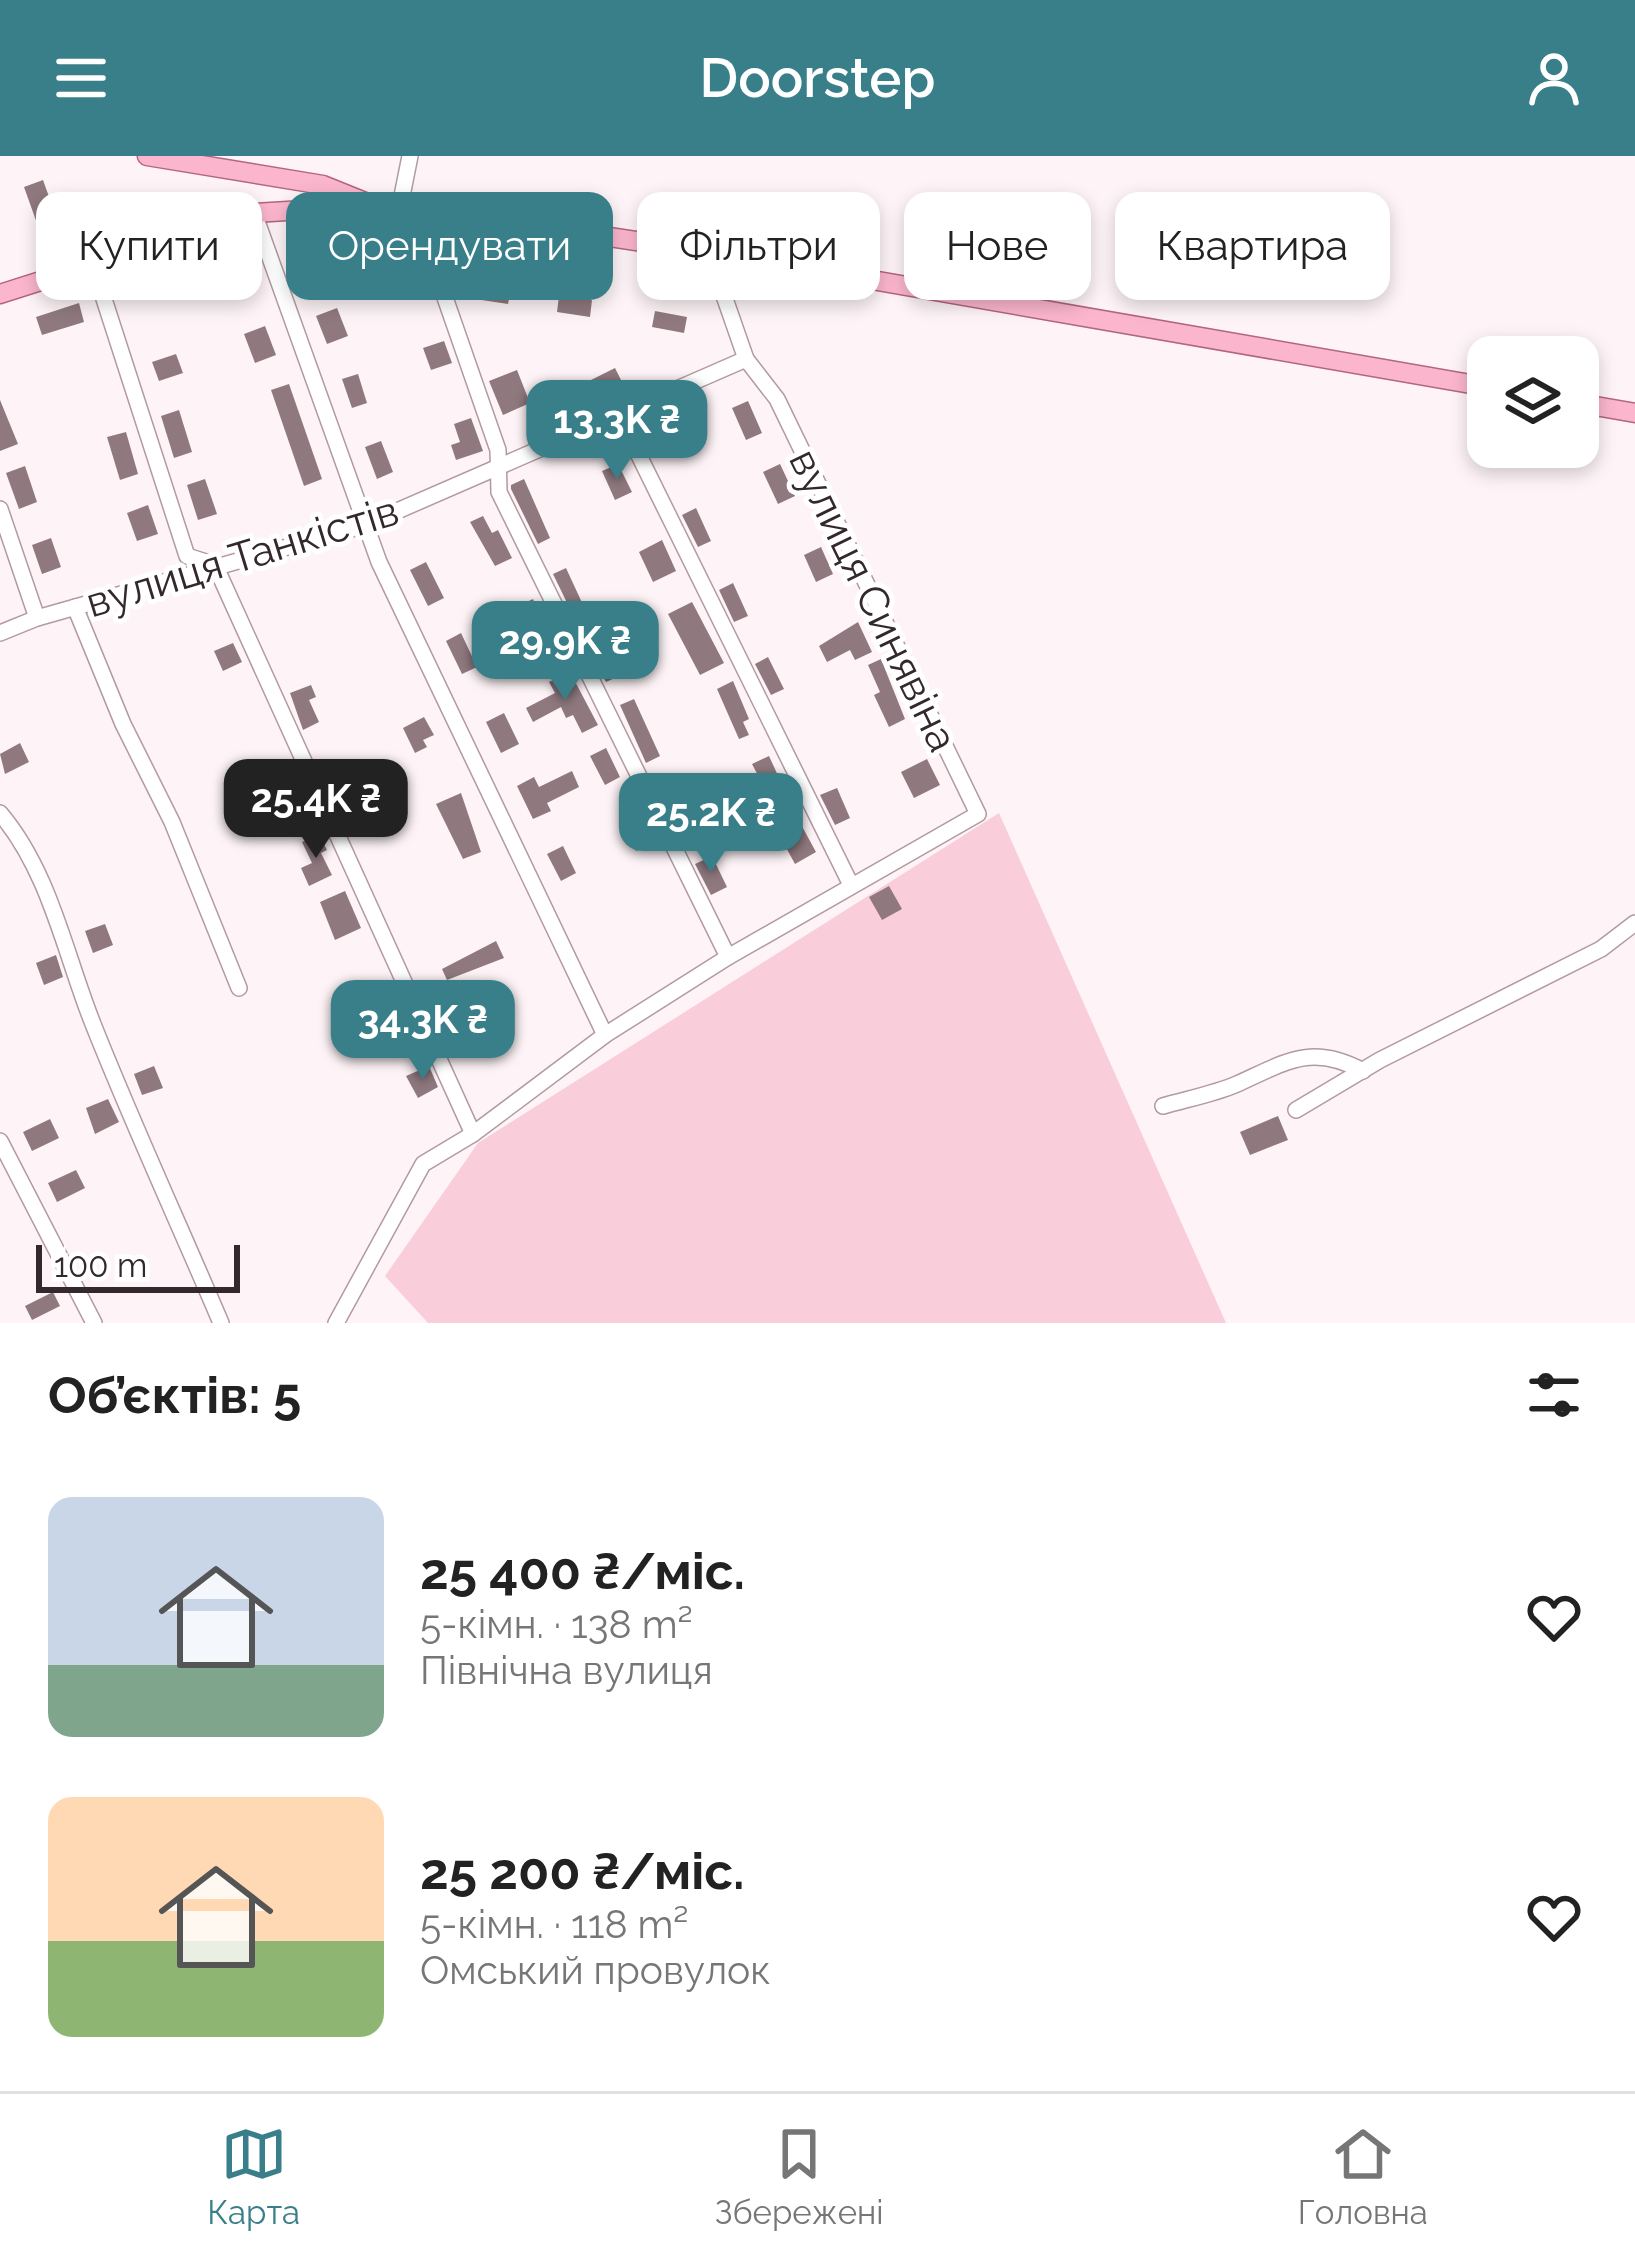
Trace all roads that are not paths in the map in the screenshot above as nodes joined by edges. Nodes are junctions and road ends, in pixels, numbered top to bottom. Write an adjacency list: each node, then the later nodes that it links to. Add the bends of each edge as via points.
1 (147, 156): 3 (main road)
2 (410, 156): 4 (street)
3 (340, 192)
4 (403, 192)
5 (262, 235): 19 (street)
6 (880, 282): 13 (main road)
7 (36, 283): 8 (main road)
8 (0, 294)
9 (104, 300): 20 (street, via 187,556)
10 (446, 300): 17 (street)
11 (725, 300): 12 (street, вулиця Синявіна)
12 (746, 359): 15 (street, вулиця Танкістів); 25 (street, вулиця Синявіна, via 777,399 978,814)
13 (1467, 383)
14 (1599, 407): 16 (main road)
15 (617, 413): 17 (street, вулиця Танкістів); 25 (street)
16 (1635, 413)
17 (499, 466): 19 (street, вулиця Танкістів); 27 (street, via 500,492)
18 (0, 509): 22 (street)
19 (365, 525): 20 (street, вулиця Танкістів); 29 (street)
20 (215, 565): 21 (street, вулиця Танкістів); 33 (street)
21 (75, 607): 22 (street, вулиця Танкістів); 28 (street)
22 (37, 618): 23 (street, вулиця Танкістів)
23 (0, 633)
24 (0, 813): 36 (street, via 46,892 93,1024)
25 (851, 885): 27 (street)
26 (1635, 923): 30 (street, via 1601,949)
27 (728, 957): 29 (street)
28 (239, 988)
29 (604, 1035): 33 (street)
30 (1363, 1071): 31 (street, via 1334,1055 1279,1063); 32 (street)
31 (1163, 1106)
32 (1296, 1110)
33 (472, 1134): 37 (street, via 423,1164)
34 (0, 1141): 35 (street)
35 (94, 1323)
36 (221, 1323)
37 (336, 1323)

